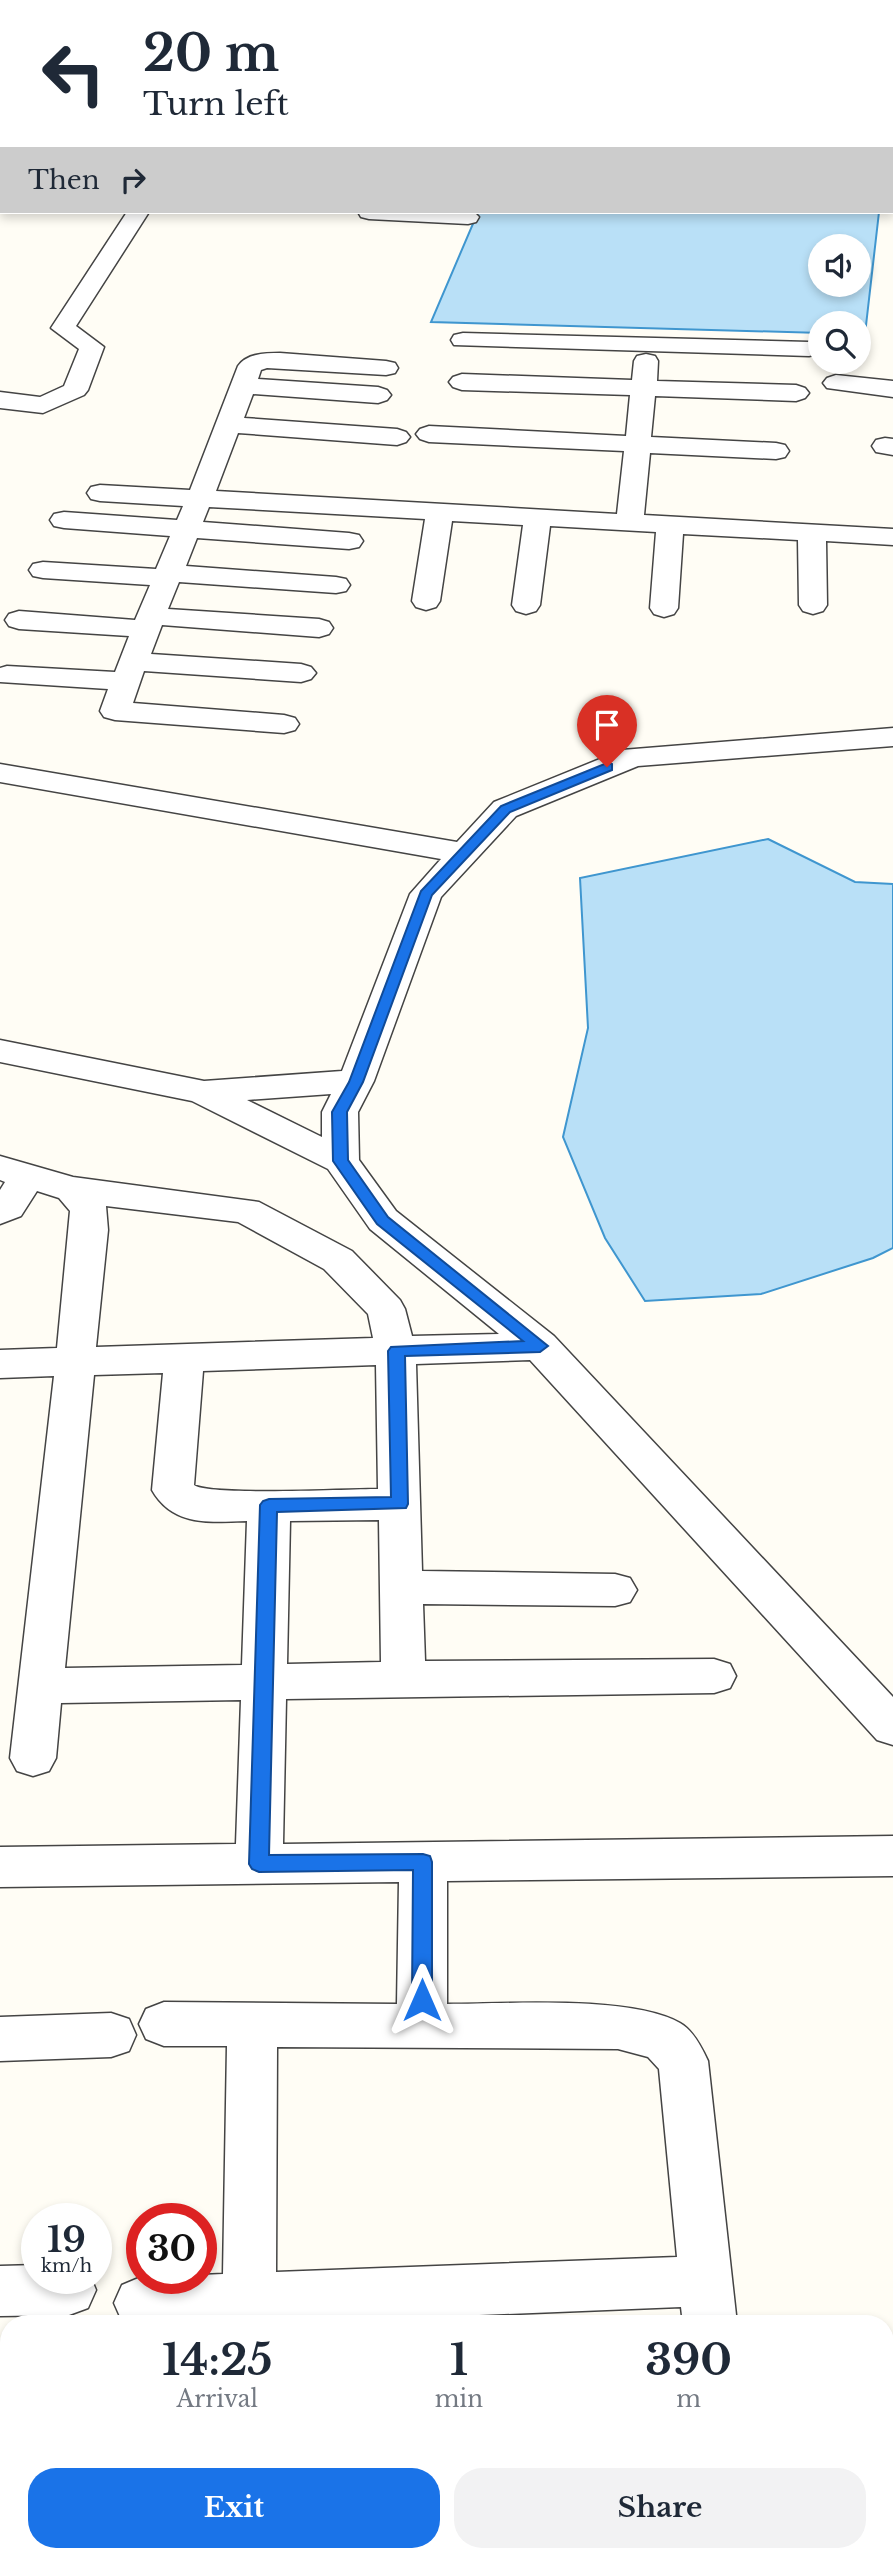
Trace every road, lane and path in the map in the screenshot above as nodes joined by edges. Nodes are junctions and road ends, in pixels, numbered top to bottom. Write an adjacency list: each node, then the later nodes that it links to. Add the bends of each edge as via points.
1 (137, 214): 15 (street, via 63,328 92,347 75,390 43,405)
2 (442, 214): 3 (street)
3 (468, 217)
4 (463, 341): 5 (street)
5 (648, 345): 6 (street); 11 (street)
6 (808, 349)
7 (386, 368): 10 (street, via 263,361 250,366)
8 (462, 382): 11 (street)
9 (836, 383): 12 (street)
10 (243, 386): 14 (street); 16 (street)
11 (644, 387): 13 (street); 19 (street)
12 (893, 389)
13 (796, 393)
14 (378, 395)
15 (0, 400)
16 (229, 425): 18 (street); 22 (street)
17 (429, 434): 19 (street)
18 (397, 437)
19 (638, 444): 20 (street); 26 (street)
20 (776, 451)
21 (100, 493): 22 (street)
22 (200, 501): 23 (street); 28 (street)
23 (440, 513): 24 (street); 35 (street)
24 (538, 518): 26 (street); 36 (street)
25 (64, 520): 28 (street)
26 (630, 523): 27 (street)
27 (670, 525): 29 (street); 38 (street)
28 (188, 530): 31 (street); 33 (street)
29 (812, 533): 30 (street); 37 (street)
30 (893, 537)
31 (349, 541)
32 (43, 570): 33 (street)
33 (169, 576): 34 (street); 40 (street)
34 (336, 585)
35 (426, 601)
36 (526, 605)
37 (813, 605)
38 (664, 608)
39 (19, 620): 40 (street)
40 (148, 623): 41 (street); 42 (street)
41 (320, 628)
42 (129, 671): 43 (street); 44 (street); 45 (street, via 115,711)
43 (300, 673)
44 (7, 675)
45 (284, 724)
46 (893, 737): 48 (street, via 633,757 505,809)
47 (0, 773): 48 (street)
48 (464, 853): 50 (street, via 426,894)
49 (0, 1051): 51 (street)
50 (356, 1082): 51 (street); 52 (street, via 340,1112)
51 (202, 1093): 52 (street)
52 (341, 1161): 56 (street, via 383,1220)
53 (14, 1172): 54 (street); 55 (street, via 8,1207)
54 (72, 1189): 57 (street, via 246,1211 338,1260 386,1310); 59 (street, via 89,1208)
55 (0, 1212)
56 (540, 1346): 57 (street); 69 (street)
57 (396, 1351): 58 (street); 61 (street)
58 (184, 1358): 59 (street); 62 (street, via 173,1490 189,1504)
59 (74, 1362): 60 (street); 68 (street)
60 (0, 1364)
61 (400, 1504): 62 (street); 63 (street)
62 (269, 1505): 67 (street)
63 (402, 1587): 64 (street); 66 (street)
64 (615, 1590)
65 (714, 1676): 66 (street)
66 (404, 1679): 67 (street)
67 (264, 1682): 68 (street); 73 (street)
68 (41, 1686): 70 (street)
69 (893, 1727)
70 (33, 1758)
71 (893, 1856): 72 (street)
72 (423, 1862): 73 (street); 76 (street)
73 (259, 1864): 74 (street)
74 (0, 1867)
75 (163, 2024): 77 (street)
76 (422, 2025): 77 (street); 84 (street, via 618,2026 664,2039 683,2061)
77 (252, 2026): 82 (street)
78 (111, 2035): 79 (street)
79 (0, 2039)
80 (0, 2291): 81 (street)
81 (21, 2291)
82 (248, 2299): 83 (street); 85 (street)
83 (141, 2303)
84 (707, 2303): 85 (street)
85 (412, 2309)

